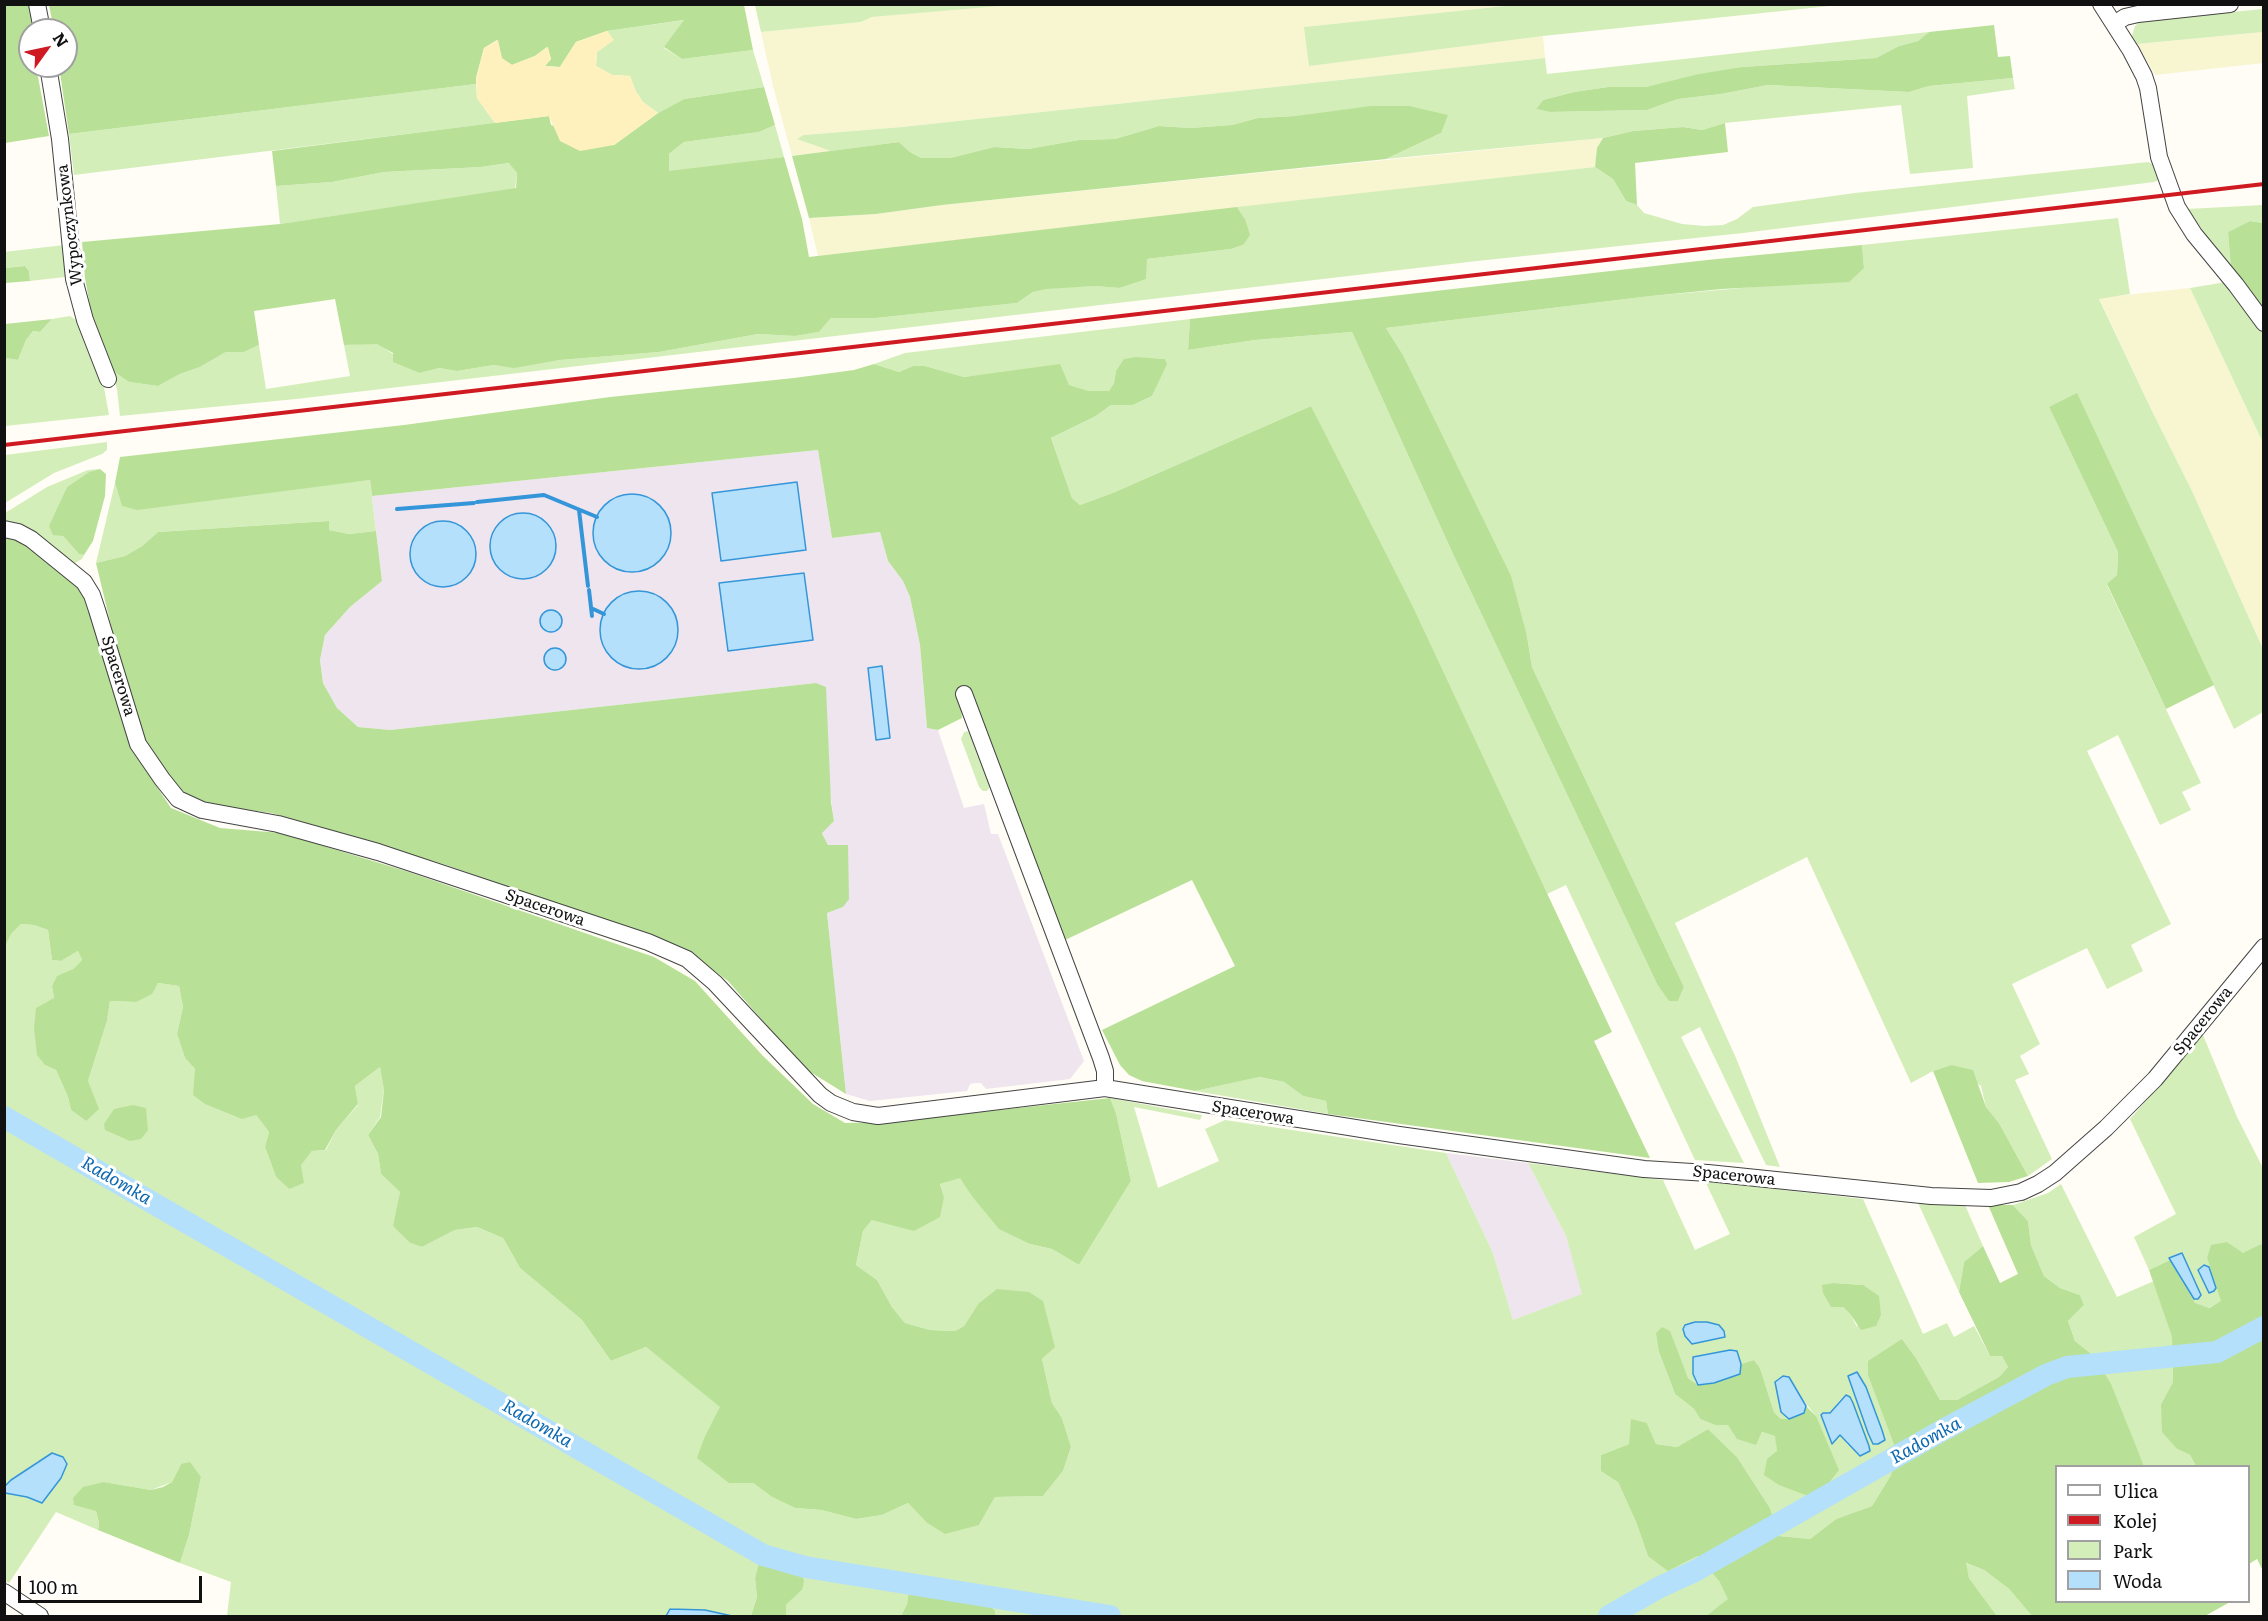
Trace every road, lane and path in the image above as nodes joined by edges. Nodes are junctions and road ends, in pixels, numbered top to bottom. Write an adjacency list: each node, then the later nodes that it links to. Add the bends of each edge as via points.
1 (2101, 4): 3 (street)
2 (2230, 4): 3 (street, via 2138,14)
3 (2114, 24): 5 (street, via 2146,82 2159,157 2177,207)
4 (50, 78): 6 (street, Wypoczynkowa, via 74,279)
5 (2264, 323)
6 (108, 379)
7 (4, 529): 10 (street, Spacerowa, via 31,539 77,575 92,595 138,744 178,798 202,810 278,824 378,852 648,942 687,959 715,983 820,1095 853,1112 878,1116)
8 (964, 694): 10 (street, via 1101,1058)
9 (2264, 947): 10 (street, Spacerowa, via 2123,1112 2047,1178 2029,1189 2000,1197 1930,1196 1644,1169)
10 (1105, 1088)
11 (4, 1592): 12 (street)
12 (40, 1617)

